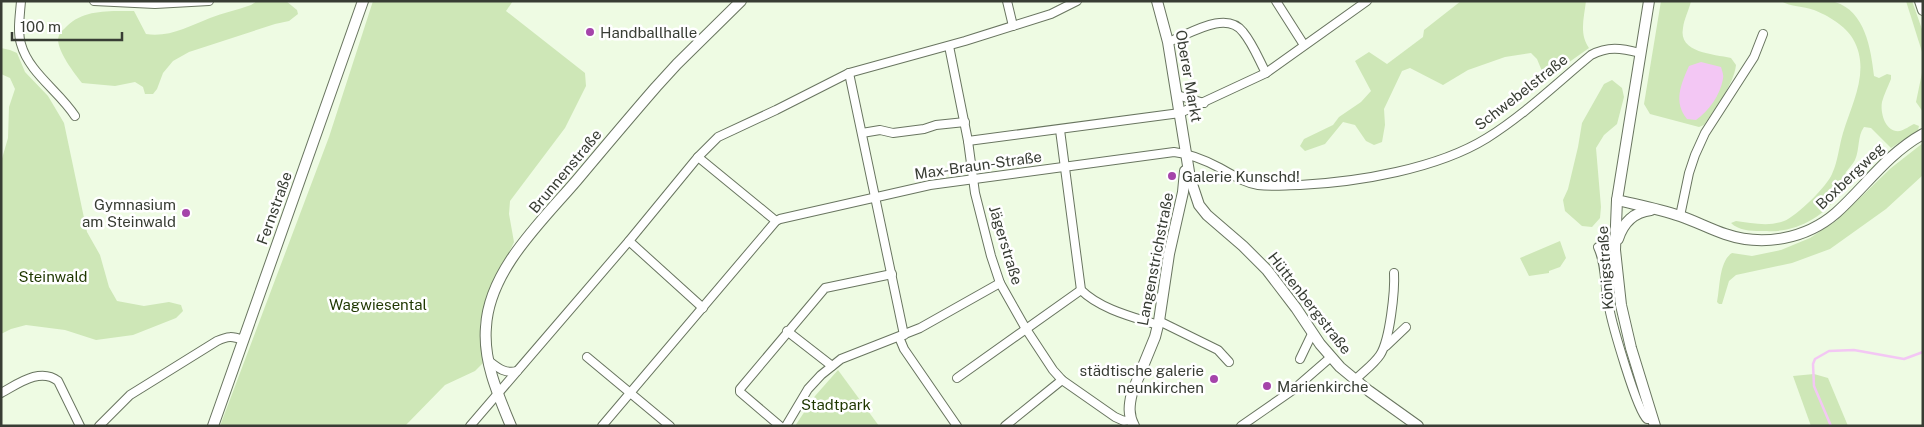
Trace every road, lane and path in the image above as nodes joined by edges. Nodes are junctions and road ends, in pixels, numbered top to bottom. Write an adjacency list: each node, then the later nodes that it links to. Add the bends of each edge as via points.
1 (21, 1): 25 (street, via 20,43 26,58)
2 (94, 1): 3 (street, via 140,4)
3 (209, 1)
4 (363, 1): 58 (street, Fernstraße)
5 (741, 1): 63 (street, Brunnenstraße, via 656,87 523,243 499,282 490,306 486,326)
6 (1077, 1): 14 (street)
7 (1157, 1): 16 (street, Oberer Markt)
8 (1276, 1): 17 (street)
9 (1367, 1): 17 (street)
10 (1649, 1): 19 (street, Königstraße)
11 (1920, 1): 13 (street)
12 (1007, 5): 14 (street)
13 (1923, 10)
14 (1013, 26): 18 (street)
15 (1763, 34): 40 (street, via 1754,56 1695,155)
16 (1168, 42): 21 (street, via 1218,23 1231,23 1244,32); 22 (street, Oberer Markt)
17 (1304, 45): 21 (street)
18 (949, 46): 20 (street); 26 (street, Jägerstraße)
19 (1640, 53): 31 (street, Schwebelstraße, via 1620,48 1600,50 1478,143 1426,164 1333,182 1265,186); 36 (street, Königstraße)
20 (849, 73): 28 (street); 32 (street, via 728,131)
21 (1266, 73): 23 (street)
22 (1177, 95): 23 (street); 24 (street, Oberer Markt)
23 (1204, 103): 24 (street)
24 (1180, 113): 27 (street); 31 (street, Oberer Markt)
25 (75, 116)
26 (964, 122): 28 (street, via 936,125 924,130); 30 (street, Jägerstraße)
27 (1060, 130): 30 (street); 33 (street)
28 (862, 133): 35 (street)
29 (1923, 134): 40 (street, Boxbergweg, via 1890,158 1835,214 1805,232 1768,241 1746,239)
30 (968, 141): 34 (street, Jägerstraße)
31 (1186, 156): 33 (street, Max-Braun-Straße, via 1174,152 1141,155); 37 (street, Langenstrichstraße); 38 (street, Hüttenbergstraße, via 1193,193)
32 (698, 157): 41 (street); 42 (street)
33 (1065, 167): 34 (street, Max-Braun-Straße); 48 (street)
34 (973, 178): 35 (street, Max-Braun-Straße); 47 (street, Jägerstraße)
35 (875, 196): 41 (street, Max-Braun-Straße); 46 (street)
36 (1617, 200): 39 (street, Boxbergweg); 44 (street, Königstraße)
37 (1180, 204): 38 (street); 52 (street, Langenstrichstraße)
38 (1199, 206): 61 (street, Hüttenbergstraße, via 1267,270)
39 (1655, 209): 40 (street, Boxbergweg); 44 (street, via 1644,210 1630,219 1622,229)
40 (1680, 216)
41 (776, 221): 50 (street)
42 (629, 241): 50 (street); 66 (street)
43 (1598, 248): 51 (street, Königstraße, via 1604,264)
44 (1615, 250): 49 (street, Königstraße)
45 (1394, 273): 59 (street)
46 (892, 274): 55 (street, via 825,288); 56 (street)
47 (1000, 283): 54 (street, Jägerstraße); 56 (street)
48 (1081, 290): 52 (street, via 1112,309); 54 (street)
49 (1621, 305): 51 (street); 75 (street, Königstraße)
50 (704, 308): 70 (street)
51 (1609, 308): 75 (street, Königstraße, via 1641,413)
52 (1159, 323): 64 (street, via 1218,350); 74 (street, Langenstrichstraße, via 1132,394 1129,411)
53 (1406, 327): 59 (street)
54 (1026, 329): 67 (street); 68 (street, Jägerstraße)
55 (787, 331): 65 (street); 83 (street, via 740,391)
56 (902, 336): 65 (street, via 846,356); 85 (street, via 904,349)
57 (1311, 336): 62 (street)
58 (243, 340): 77 (street, via 233,336 218,341 130,395); 78 (street, Fernstraße)
59 (1384, 347): 69 (street, via 1377,359)
60 (587, 357): 70 (street)
61 (1331, 357): 69 (street, Hüttenbergstraße); 88 (street, via 1293,390)
62 (1300, 359)
63 (489, 361): 66 (street, via 506,372); 72 (street, Brunnenstraße)
64 (1229, 362)
65 (832, 366): 84 (street, via 808,389)
66 (517, 371): 72 (street)
67 (957, 378)
68 (1062, 380): 73 (street, Jägerstraße); 86 (street)
69 (1355, 380): 89 (street, Hüttenbergstraße)
70 (630, 392): 81 (street); 82 (street)
71 (1, 393): 76 (street, via 28,379 47,375 58,381)
72 (498, 393): 79 (street); 80 (street, Brunnenstraße)
73 (1115, 417): 74 (street, Jägerstraße); 87 (street)
74 (1132, 423)
75 (1654, 423)
76 (80, 426)
77 (99, 426)
78 (213, 426)
79 (470, 426)
80 (511, 426)
81 (602, 426)
82 (670, 426)
83 (780, 426)
84 (786, 426)
85 (957, 426)
86 (1005, 426)
87 (1110, 426)
88 (1242, 426)
89 (1418, 426)

